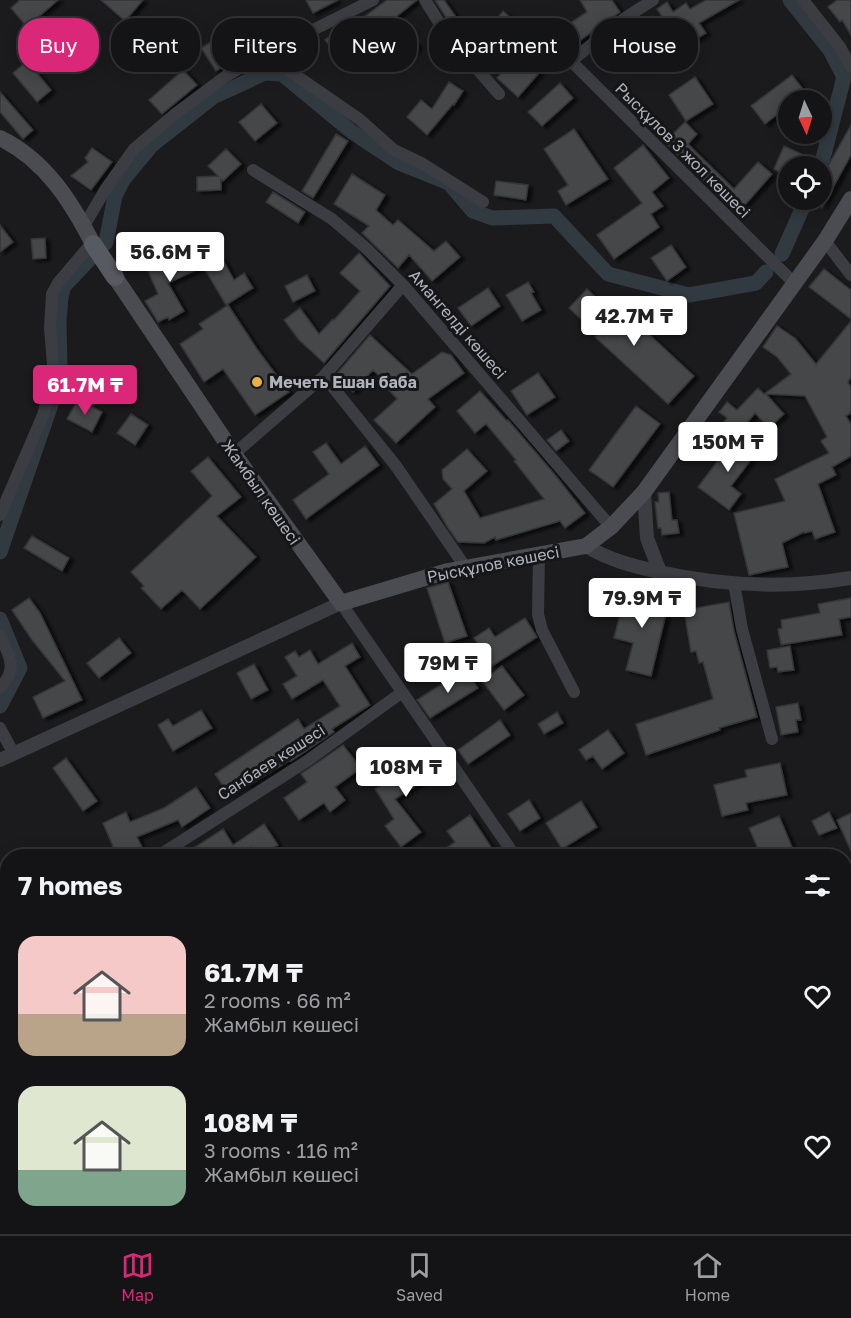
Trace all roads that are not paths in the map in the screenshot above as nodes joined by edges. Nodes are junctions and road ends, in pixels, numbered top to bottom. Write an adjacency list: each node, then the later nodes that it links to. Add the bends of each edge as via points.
1 (373, 0): 5 (street)
2 (425, 0): 9 (street, via 445,32)
3 (653, 0): 19 (street, Рысқұлов 3 жол көшесі, via 571,61)
4 (803, 0): 6 (street, via 840,46)
5 (318, 28)
6 (851, 67)
7 (232, 72): 14 (street, via 147,135 122,164)
8 (291, 72): 13 (street, via 359,119 394,150)
9 (499, 94)
10 (0, 138): 14 (main road, Жамбыл көшесі, via 48,173)
11 (253, 170): 20 (street, Амангелді көшесі, via 332,219)
12 (851, 199): 15 (main road, Рысқұлов көшесі)
13 (483, 202)
14 (84, 226): 16 (main road, Жамбыл көшесі)
15 (825, 241): 17 (street); 19 (main road, Рысқұлов көшесі)
16 (92, 244): 18 (main road, Жамбыл көшесі); 24 (street, via 52,294 50,389 43,415)
17 (851, 275)
18 (115, 277): 22 (main road, Жамбыл көшесі)
19 (794, 283): 23 (main road, Рысқұлов көшесі)
20 (403, 285): 21 (street); 25 (street, Амангелді көшесі)
21 (324, 376): 22 (street); 28 (street, via 396,466)
22 (234, 454): 32 (main road, Жамбыл көшесі)
23 (644, 492): 25 (main road, Рысқұлов көшесі); 29 (street, via 647,538)
24 (0, 515)
25 (612, 527): 26 (main road, Рысқұлов көшесі)
26 (586, 546): 27 (main road, Рысқұлов көшесі); 29 (street, via 620,563)
27 (539, 554): 28 (main road, Рысқұлов көшесі); 35 (street, via 538,614 542,630)
28 (466, 568): 32 (main road, Рысқұлов көшесі)
29 (660, 572): 31 (street)
30 (851, 578): 31 (street, via 802,585)
31 (734, 583): 38 (street, via 742,629)
32 (341, 603): 36 (street, Жамбыл көшесі); 39 (street, Рысқұлов көшесі)
33 (0, 636): 34 (street, via 12,667)
34 (0, 688)
35 (574, 692)
36 (401, 693): 41 (street, Санбаев көшесі, via 307,761); 42 (street, Жамбыл көшесі)
37 (0, 728): 39 (street)
38 (772, 739)
39 (14, 754): 40 (street, Рысқұлов көшесі)
40 (0, 760)
41 (169, 849)
42 (510, 849)

